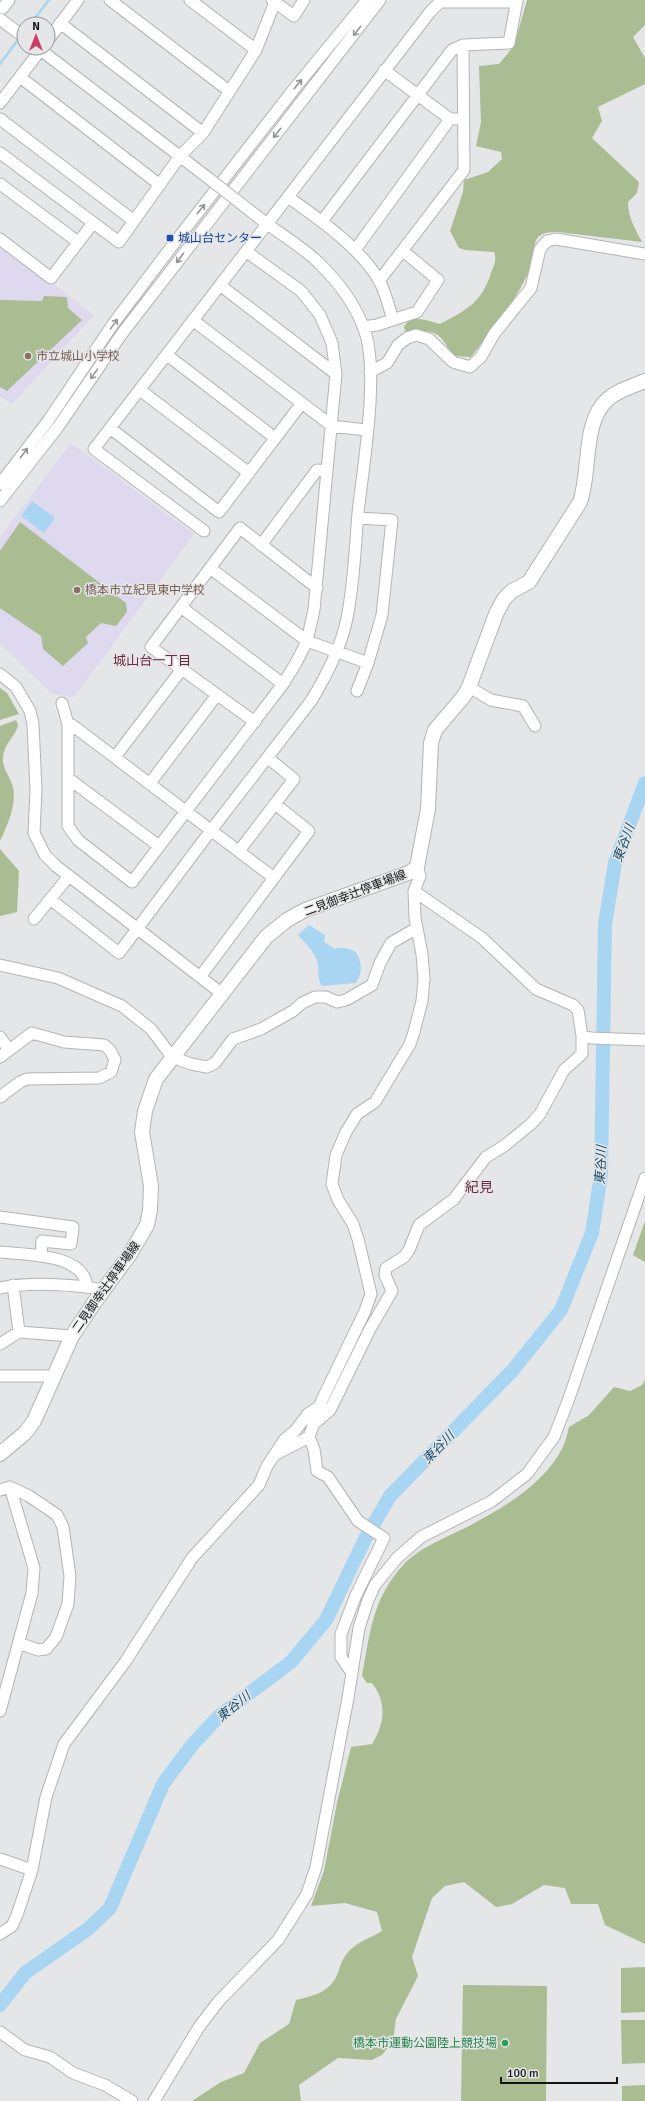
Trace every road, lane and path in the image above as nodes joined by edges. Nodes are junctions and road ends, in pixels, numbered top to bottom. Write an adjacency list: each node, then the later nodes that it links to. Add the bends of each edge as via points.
1 (78, 0): 10 (street)
2 (110, 0): 19 (street)
3 (190, 0): 14 (street)
4 (304, 0): 7 (street, via 294,16)
5 (367, 0): 58 (street, one-way to 5, via 48,421 113,324 294,88)
6 (380, 0): 59 (street, one-way to 59, via 126,329 58,427)
7 (273, 1): 14 (street)
8 (517, 1): 13 (street, via 509,43); 17 (street, via 440,2)
9 (0, 19): 12 (street)
10 (60, 24): 11 (street); 25 (street)
11 (56, 29)
12 (16, 32)
13 (463, 45): 20 (street, via 452,50); 24 (street)
14 (256, 50): 19 (street)
15 (35, 56): 18 (street)
16 (49, 56): 27 (street)
17 (384, 70): 20 (street); 30 (street)
18 (20, 78): 21 (street); 29 (street)
19 (229, 91): 25 (street)
20 (418, 95): 23 (street); 31 (street)
21 (0, 103)
22 (0, 119): 32 (street)
23 (450, 119): 24 (street); 37 (street)
24 (465, 119): 38 (street, via 464,170)
25 (203, 133): 27 (street)
26 (0, 153): 33 (street)
27 (180, 156): 29 (street); 34 (street, bridge)
28 (0, 184): 36 (street)
29 (160, 185): 32 (street)
30 (288, 197): 31 (street); 34 (street)
31 (322, 220): 37 (street)
32 (134, 221): 33 (street, via 119,242)
33 (93, 223): 36 (street)
34 (267, 224): 39 (street); 45 (street, via 320,264 346,296)
35 (0, 239): 36 (street, via 52,278)
36 (78, 242)
37 (355, 250): 41 (street)
38 (403, 251): 41 (street); 43 (street, via 438,280 417,312)
39 (247, 252): 42 (street); 48 (street, via 301,291 320,315 332,343)
40 (645, 254): 47 (street, via 556,239 547,241 540,248 531,288 494,334 481,357 470,367 452,362 429,339 416,335 398,345 387,363)
41 (379, 281): 43 (street)
42 (221, 286): 44 (street); 48 (street)
43 (393, 320): 45 (street)
44 (194, 321): 46 (street); 51 (street)
45 (363, 327): 47 (street)
46 (167, 356): 50 (street); 55 (street)
47 (370, 372): 54 (street)
48 (336, 374): 52 (street)
49 (645, 381): 72 (main road, 二見御幸辻停車場線, via 608,399 600,407 592,423 584,490 580,502 529,582 512,591 504,599)
50 (140, 390): 53 (street); 57 (street)
51 (302, 403): 52 (street); 55 (street)
52 (332, 426): 54 (street); 56 (street)
53 (110, 428): 57 (street, via 219,512); 61 (street, via 94,449)
54 (366, 430): 60 (street)
55 (275, 438): 57 (street)
56 (327, 471): 62 (street, via 317,470); 64 (street)
57 (249, 473)
58 (0, 484)
59 (0, 501)
60 (358, 518): 67 (street, via 347,618); 68 (street, via 392,520 382,615)
61 (204, 531)
62 (261, 545): 63 (street, via 240,528); 64 (street)
63 (210, 568): 65 (street); 66 (street)
64 (317, 588): 66 (street)
65 (181, 607): 69 (street, via 151,646); 71 (street)
66 (307, 641): 67 (street); 71 (street)
67 (337, 652): 68 (street); 80 (street, via 311,701)
68 (368, 663): 73 (street)
69 (182, 669): 74 (street); 79 (street)
70 (0, 674): 89 (street, via 16,687 30,712 33,724 36,790 34,833 45,855)
71 (283, 684): 76 (street)
72 (469, 687): 78 (street, via 491,700 523,706); 88 (main road, 二見御幸辻停車場線, via 435,730 431,743 428,809)
73 (357, 691)
74 (217, 695): 76 (street); 82 (street)
75 (62, 703): 81 (street, via 68,724)
76 (254, 722): 84 (street)
77 (72, 725): 79 (street)
78 (535, 726)
79 (115, 757): 82 (street)
80 (268, 758): 83 (street, via 294,779); 85 (street)
81 (69, 779): 86 (street); 86 (street, via 68,826 78,840 132,882)
82 (150, 783): 84 (street)
83 (275, 804): 87 (street); 90 (street, via 309,832)
84 (186, 811): 85 (street); 86 (street)
85 (211, 830): 87 (street); 95 (street)
86 (160, 846)
87 (239, 851): 90 (street)
88 (417, 867): 91 (street, via 420,876); 98 (main road, 二見御幸辻停車場線, via 410,872 325,902 287,920 266,937)
89 (69, 876): 92 (street); 95 (street)
90 (274, 878): 97 (street)
91 (414, 891): 94 (street); 100 (street, via 482,938 536,990 573,1005 578,1010)
92 (50, 899): 93 (street); 95 (street, via 119,953)
93 (34, 919)
94 (417, 928): 104 (street, via 391,943 372,985 346,1000 337,1002 315,998 302,1003 261,1029 234,1039 214,1063 207,1067); 119 (street, via 424,979 422,1001 410,1044 375,1102 357,1114 336,1155 332,1184 338,1200 353,1224 371,1294)
95 (138, 929): 97 (street)
96 (0, 965): 104 (street, via 58,978 122,1006 151,1029)
97 (200, 977): 98 (street)
98 (221, 993): 104 (main road, 二見御幸辻停車場線)
99 (0, 1037): 102 (street)
100 (587, 1037): 101 (street); 120 (street, via 582,1054 564,1070 540,1114 504,1146 486,1157 454,1199 419,1225 404,1257 386,1268 385,1275 392,1291 330,1410)
101 (645, 1040)
102 (9, 1050): 103 (street); 105 (street, via 32,1033 64,1042 104,1045 115,1060 113,1068 106,1076 27,1079)
103 (0, 1056)
104 (172, 1057): 113 (main road, 二見御幸辻停車場線, via 156,1080 144,1111 142,1132 151,1186 147,1225 130,1254)
105 (0, 1097)
106 (645, 1178): 126 (street, via 554,1437 540,1459 515,1485 492,1501 421,1537 388,1568 375,1585 363,1612)
107 (0, 1217): 109 (street, via 73,1226 71,1244 42,1241)
108 (0, 1252): 109 (street)
109 (41, 1256): 111 (street, via 71,1264 86,1278)
110 (13, 1285): 111 (street); 112 (street); 114 (street)
111 (87, 1287): 113 (street)
112 (0, 1288)
113 (103, 1290): 115 (main road, 二見御幸辻停車場線)
114 (19, 1332): 115 (street); 116 (street)
115 (72, 1336): 118 (main road, 二見御幸辻停車場線)
116 (0, 1344)
117 (0, 1376): 118 (street)
118 (54, 1376): 122 (main road, 二見御幸辻停車場線, via 34,1421 25,1433)
119 (319, 1407): 120 (street); 123 (street, via 308,1414 285,1439)
120 (315, 1424): 121 (street)
121 (309, 1437): 123 (street); 126 (street, via 314,1449 317,1471 328,1478 361,1523 384,1538 341,1634 341,1656)
122 (0, 1454)
123 (275, 1455): 129 (street, via 259,1485 192,1558 125,1662 64,1744 46,1797)
124 (5, 1489): 125 (street, via 34,1568 32,1593); 125 (street, via 29,1496 58,1515 70,1576 68,1604 56,1637 46,1649 38,1650)
125 (19, 1643): 127 (street)
126 (352, 1673): 133 (street, via 316,1867 307,1894 278,1940 218,2002 179,2058)
127 (0, 1711)
128 (0, 1859): 129 (street)
129 (32, 1870): 130 (street, via 12,1926)
130 (0, 1934)
131 (0, 2032): 132 (street, via 25,2050 50,2057 73,2073 104,2085)
132 (132, 2101)
133 (154, 2101)

